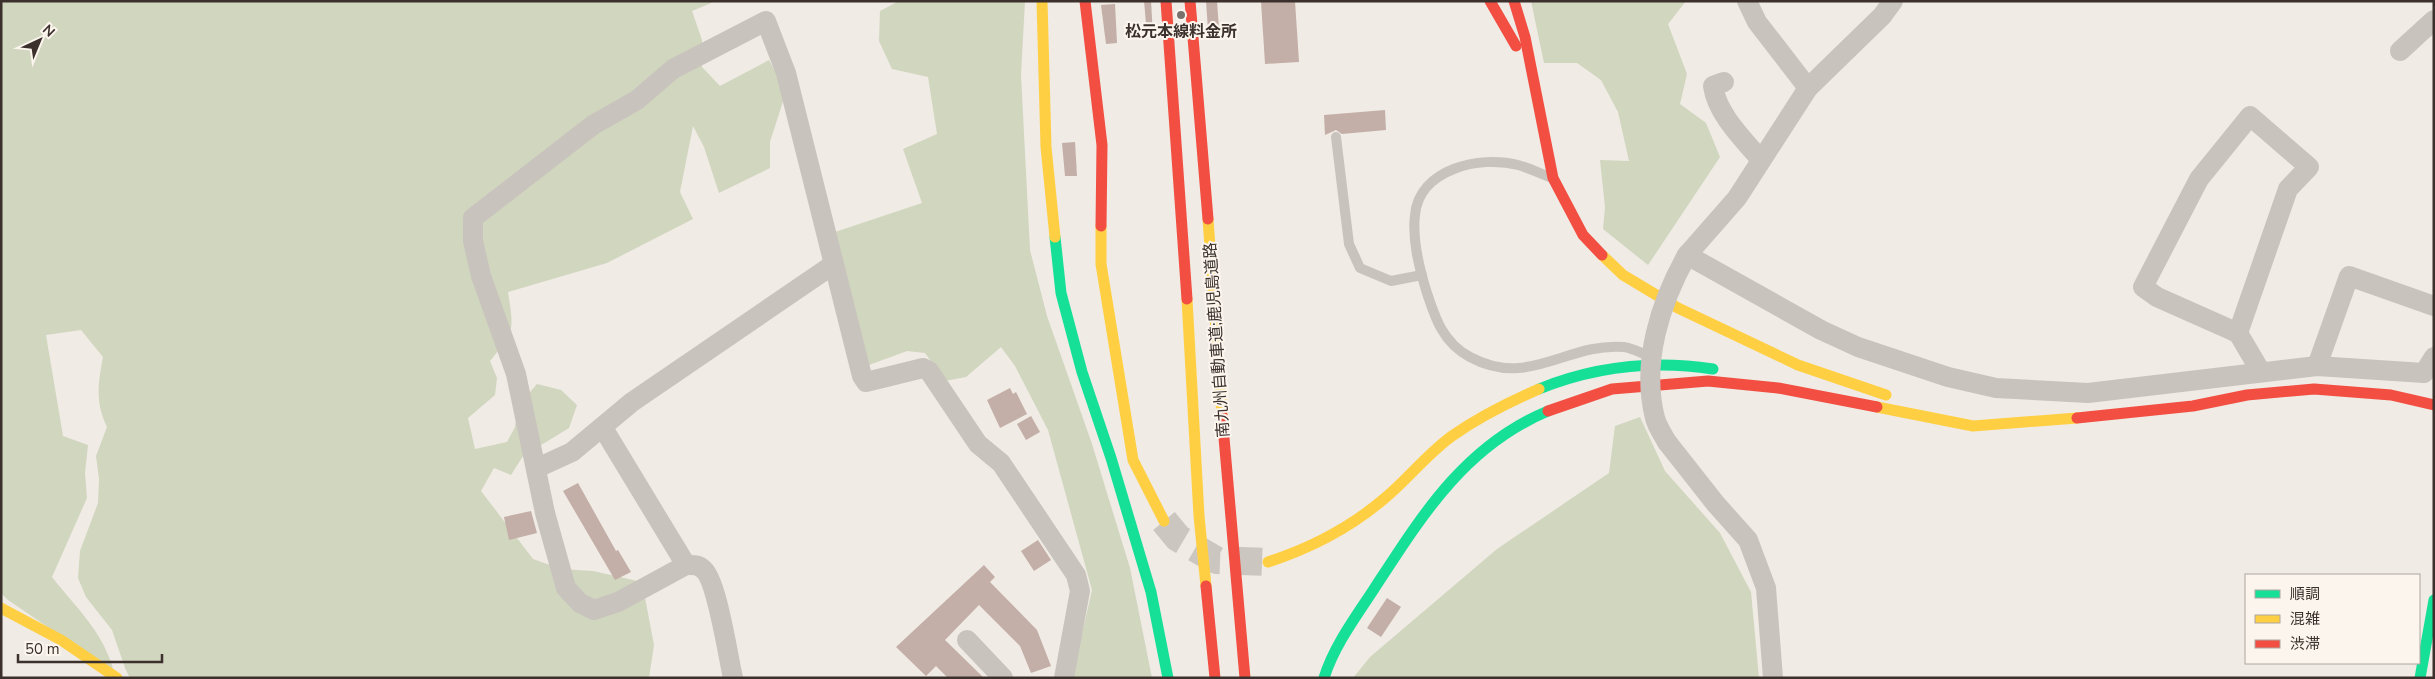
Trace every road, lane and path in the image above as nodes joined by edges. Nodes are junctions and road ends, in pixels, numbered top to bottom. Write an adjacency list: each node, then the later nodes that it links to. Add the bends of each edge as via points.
1 (1042, 1): 43 (main road, via 1046,147 1061,293 1082,372 1151,592)
2 (1085, 1): 33 (main road, via 1102,145 1101,264 1122,406 1133,460)
3 (1166, 1): 44 (main road, 南九州自動車道;鹿児島道路, via 1184,238 1199,516)
4 (1190, 1): 45 (main road, 南九州自動車道;鹿児島道路)
5 (1490, 1): 14 (main road, via 1524,65)
6 (1514, 1): 14 (main road, via 1525,37)
7 (1747, 1): 12 (street, via 1757,22)
8 (1893, 1): 12 (street, via 1882,16)
9 (2434, 20): 10 (street)
10 (2400, 51)
11 (1724, 82): 15 (street, via 1713,86 1715,98 1737,132)
12 (1808, 88): 15 (street)
13 (1336, 137): 19 (lane, via 1348,244 1360,268 1390,281)
14 (1547, 145): 16 (main road)
15 (1761, 160): 17 (street, via 1737,198)
16 (1553, 178): 19 (lane, via 1517,164 1496,162 1454,168 1440,176 1421,197 1415,214 1415,236); 30 (main road, via 1583,235 1600,253 1623,275 1678,308 1798,364 1856,386 1930,408)
17 (1687, 255): 26 (street, via 1821,330 1858,347 1931,372 1996,388 2088,392); 47 (street, bridge, via 1671,283 1656,330 1651,361 1655,420 1667,442 1748,540 1766,588)
18 (834, 264): 31 (street, via 632,402); 32 (street, via 786,73 766,21 673,69 637,100 593,126 473,218 473,240 481,276 516,374); 42 (street, via 866,382 922,368 929,371 978,444 1001,463 1076,575 1080,591)
19 (1422, 275): 23 (lane, via 1443,333 1454,348 1493,368 1516,370 1594,349 1625,347)
20 (2434, 306): 24 (street, via 2349,276)
21 (2238, 333): 21 (street, via 2143,287 2198,179 2250,116 2309,167 2288,189); 26 (street)
22 (2434, 357): 24 (street, via 2424,373)
23 (1674, 364): 25 (main road); 34 (main road, via 1641,365 1562,381 1491,411 1452,437 1385,498 1335,535)
24 (2317, 366): 26 (street)
25 (1720, 369)
26 (2261, 372)
27 (1758, 373): 29 (main road)
28 (2434, 405): 30 (main road, via 2391,395 2314,389 2247,395 2193,406)
29 (1862, 406): 30 (main road, via 1973,426); 46 (main road, via 1778,388 1708,381 1612,389 1526,420 1493,443 1452,479 1426,509 1330,658)
30 (2014, 424)
31 (603, 428): 32 (street, via 572,452); 35 (street)
32 (537, 468): 35 (street, via 545,513 566,588 580,603 594,610 618,602)
33 (1164, 520)
34 (1268, 562)
35 (686, 565): 40 (street, via 696,565 705,570 714,589)
36 (2434, 600): 48 (main road)
37 (1, 608): 39 (main road, via 90,658)
38 (967, 640): 41 (street)
39 (117, 678)
40 (733, 678)
41 (1003, 678)
42 (1064, 678)
43 (1168, 678)
44 (1215, 678)
45 (1245, 678)
46 (1324, 678)
47 (1773, 678)
48 (2420, 678)

